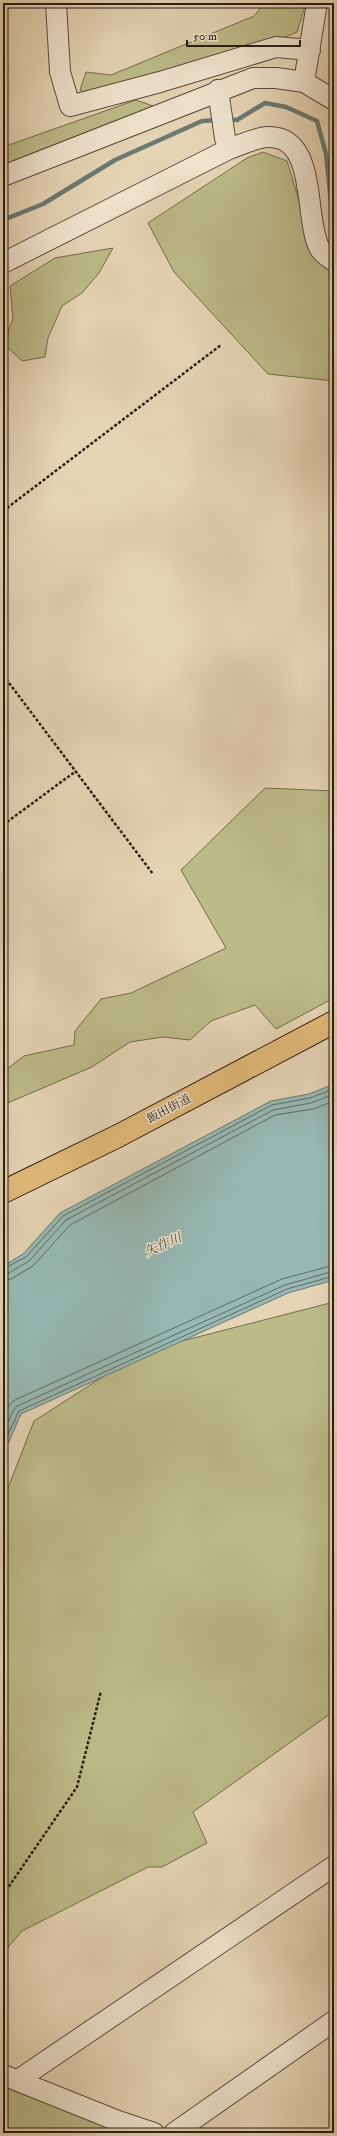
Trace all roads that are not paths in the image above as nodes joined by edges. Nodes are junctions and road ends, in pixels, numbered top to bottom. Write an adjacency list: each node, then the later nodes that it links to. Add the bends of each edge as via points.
1 (56, 3): 3 (street, via 60,72 70,106 276,47)
2 (317, 3): 3 (street)
3 (310, 50): 4 (street)
4 (304, 82): 5 (street, via 253,78); 6 (street)
5 (220, 98): 7 (street); 8 (street)
6 (334, 100)
7 (227, 144): 9 (street, via 265,137 281,138 297,151 304,172 320,250); 10 (street)
8 (3, 176)
9 (334, 261)
10 (3, 263)
11 (334, 1022): 12 (highway, 飯田街道, via 118,1136)
12 (3, 1192)
13 (334, 1866): 15 (street)
14 (334, 2021): 17 (street)
15 (11, 2078): 16 (street)
16 (154, 2133)
17 (174, 2133)

